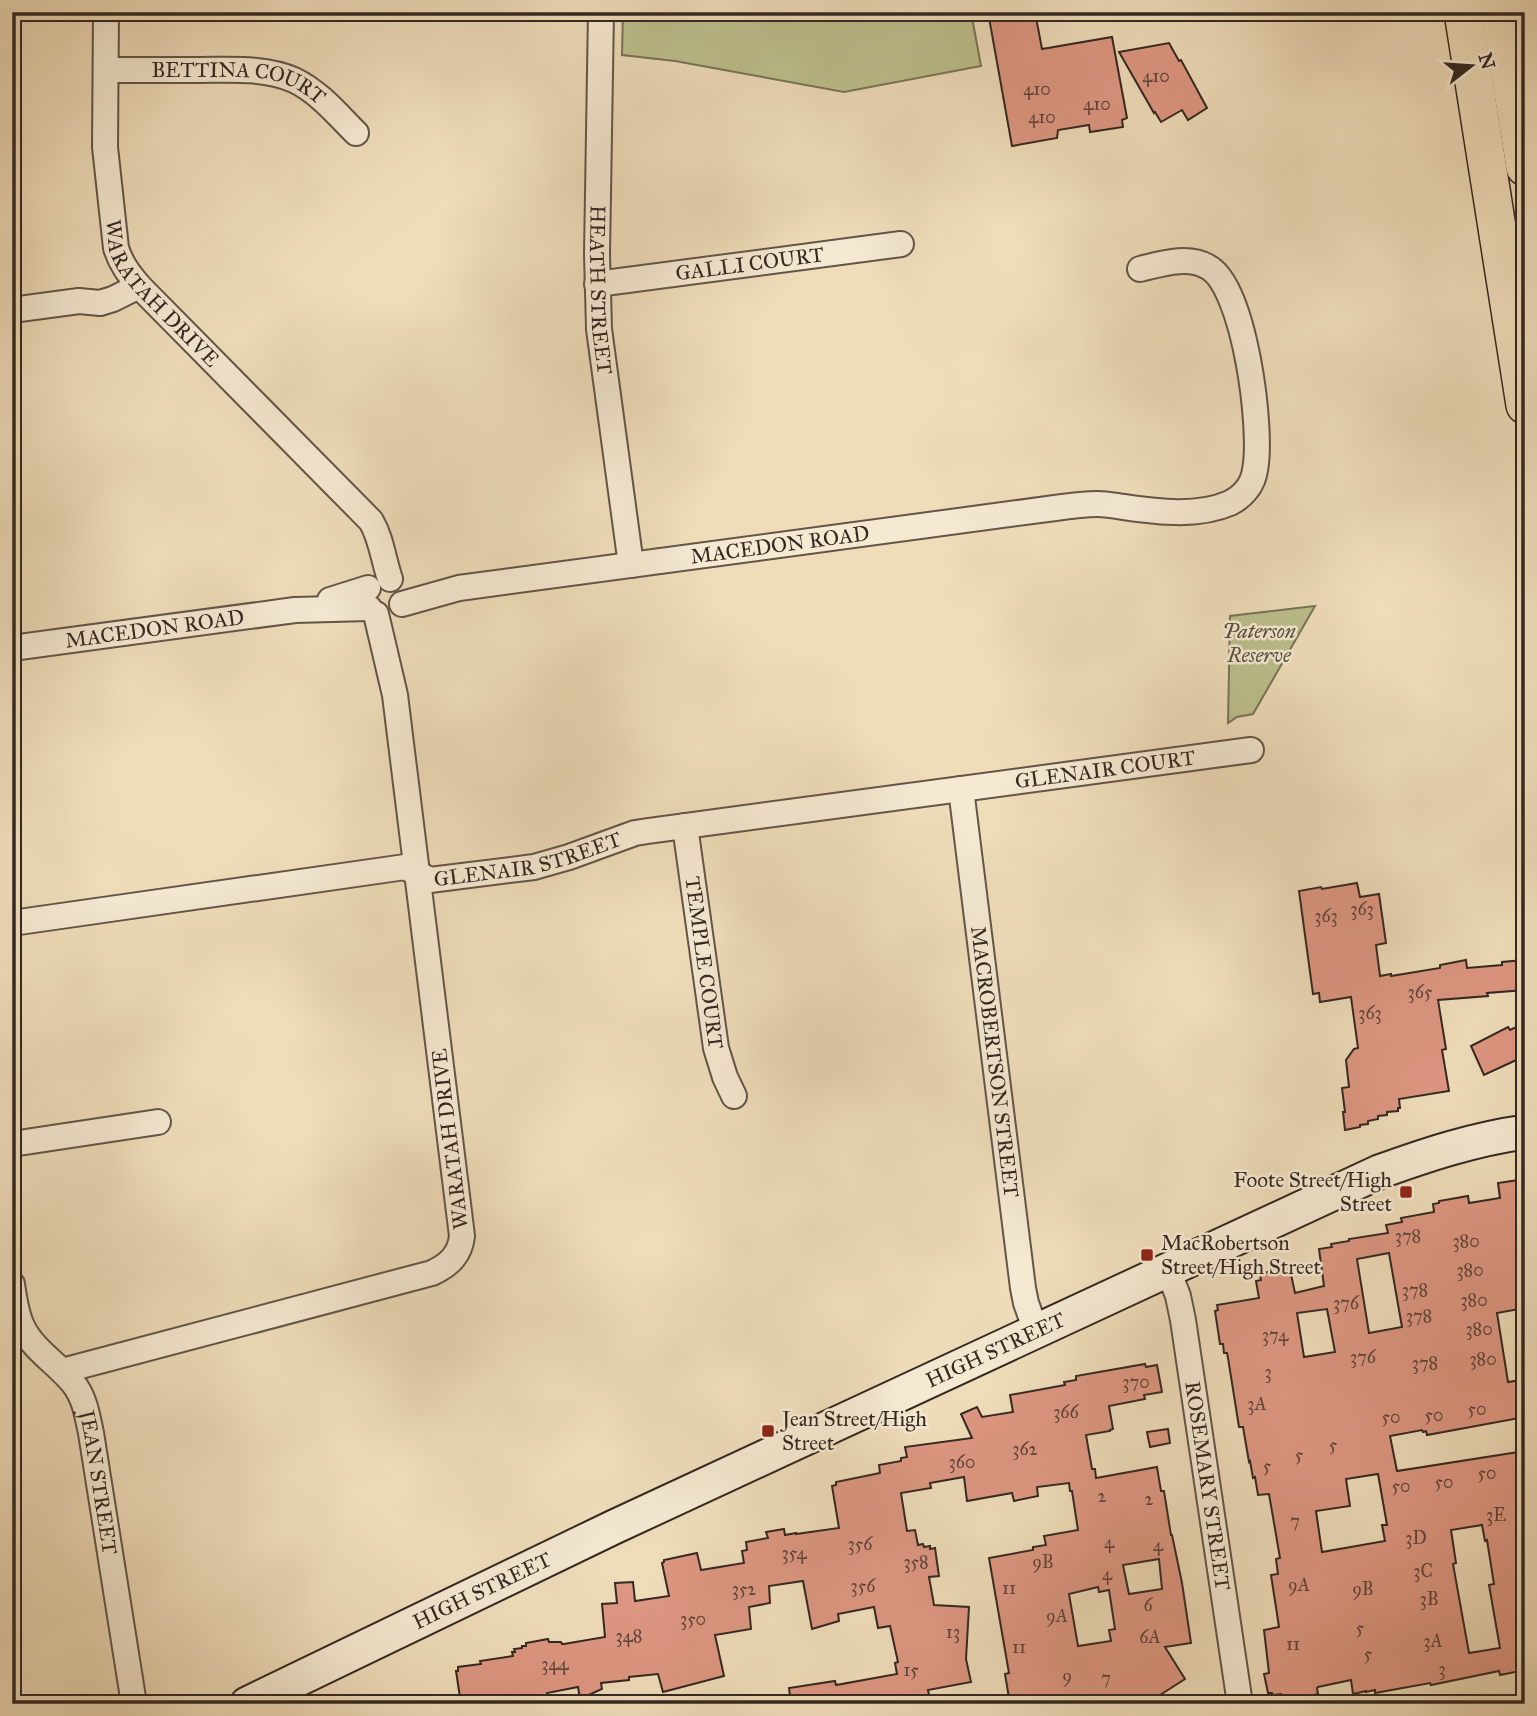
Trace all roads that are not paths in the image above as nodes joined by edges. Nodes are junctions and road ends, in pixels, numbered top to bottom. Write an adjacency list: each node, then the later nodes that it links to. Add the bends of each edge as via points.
1 (106, 12): 5 (street, WARATAH DRIVE)
2 (601, 12): 11 (street, HEATH STREET)
3 (1463, 12): 13 (main road)
4 (1500, 12): 7 (main road)
5 (106, 70): 6 (street, BETTINA COURT, via 279,75 309,88); 10 (street, WARATAH DRIVE, via 105,157 116,248)
6 (356, 133)
7 (1525, 167)
8 (901, 244): 11 (street, GALLI COURT)
9 (1140, 269): 14 (street, MACEDON ROAD, via 1173,262 1197,263 1208,267 1229,294 1250,374 1256,440 1252,481 1231,502 1176,512 1100,504 1042,509)
10 (133, 279): 12 (street, via 79,301); 15 (street, WARATAH DRIVE, via 371,521 377,532)
11 (597, 285): 14 (street, HEATH STREET)
12 (12, 310)
13 (1525, 405)
14 (631, 565): 15 (street, MACEDON ROAD)
15 (384, 597): 16 (street, MACEDON ROAD); 20 (street, WARATAH DRIVE)
16 (12, 647)
17 (1251, 750): 18 (street, GLENAIR COURT)
18 (961, 789): 19 (street, GLENAIR STREET); 28 (street, MACROBERTSON STREET, via 1023,1288)
19 (685, 825): 20 (street, GLENAIR STREET, via 635,833 534,867 430,880); 22 (street, TEMPLE COURT, via 716,1048)
20 (418, 874): 21 (street, GLENAIR STREET, via 405,867); 29 (street, WARATAH DRIVE, via 463,1236 454,1259 432,1273)
21 (12, 923)
22 (734, 1096)
23 (158, 1122): 25 (street)
24 (1525, 1132): 26 (main road, HIGH STREET, via 1471,1143 1379,1172)
25 (12, 1144)
26 (1168, 1270): 28 (main road, HIGH STREET); 32 (street, ROSEMARY STREET, via 1183,1320)
27 (12, 1284): 29 (street, JEAN STREET, via 23,1328)
28 (1036, 1331): 31 (main road, HIGH STREET)
29 (62, 1371): 30 (street, JEAN STREET, via 79,1393 88,1417)
30 (134, 1704)
31 (247, 1704)
32 (1240, 1704)

